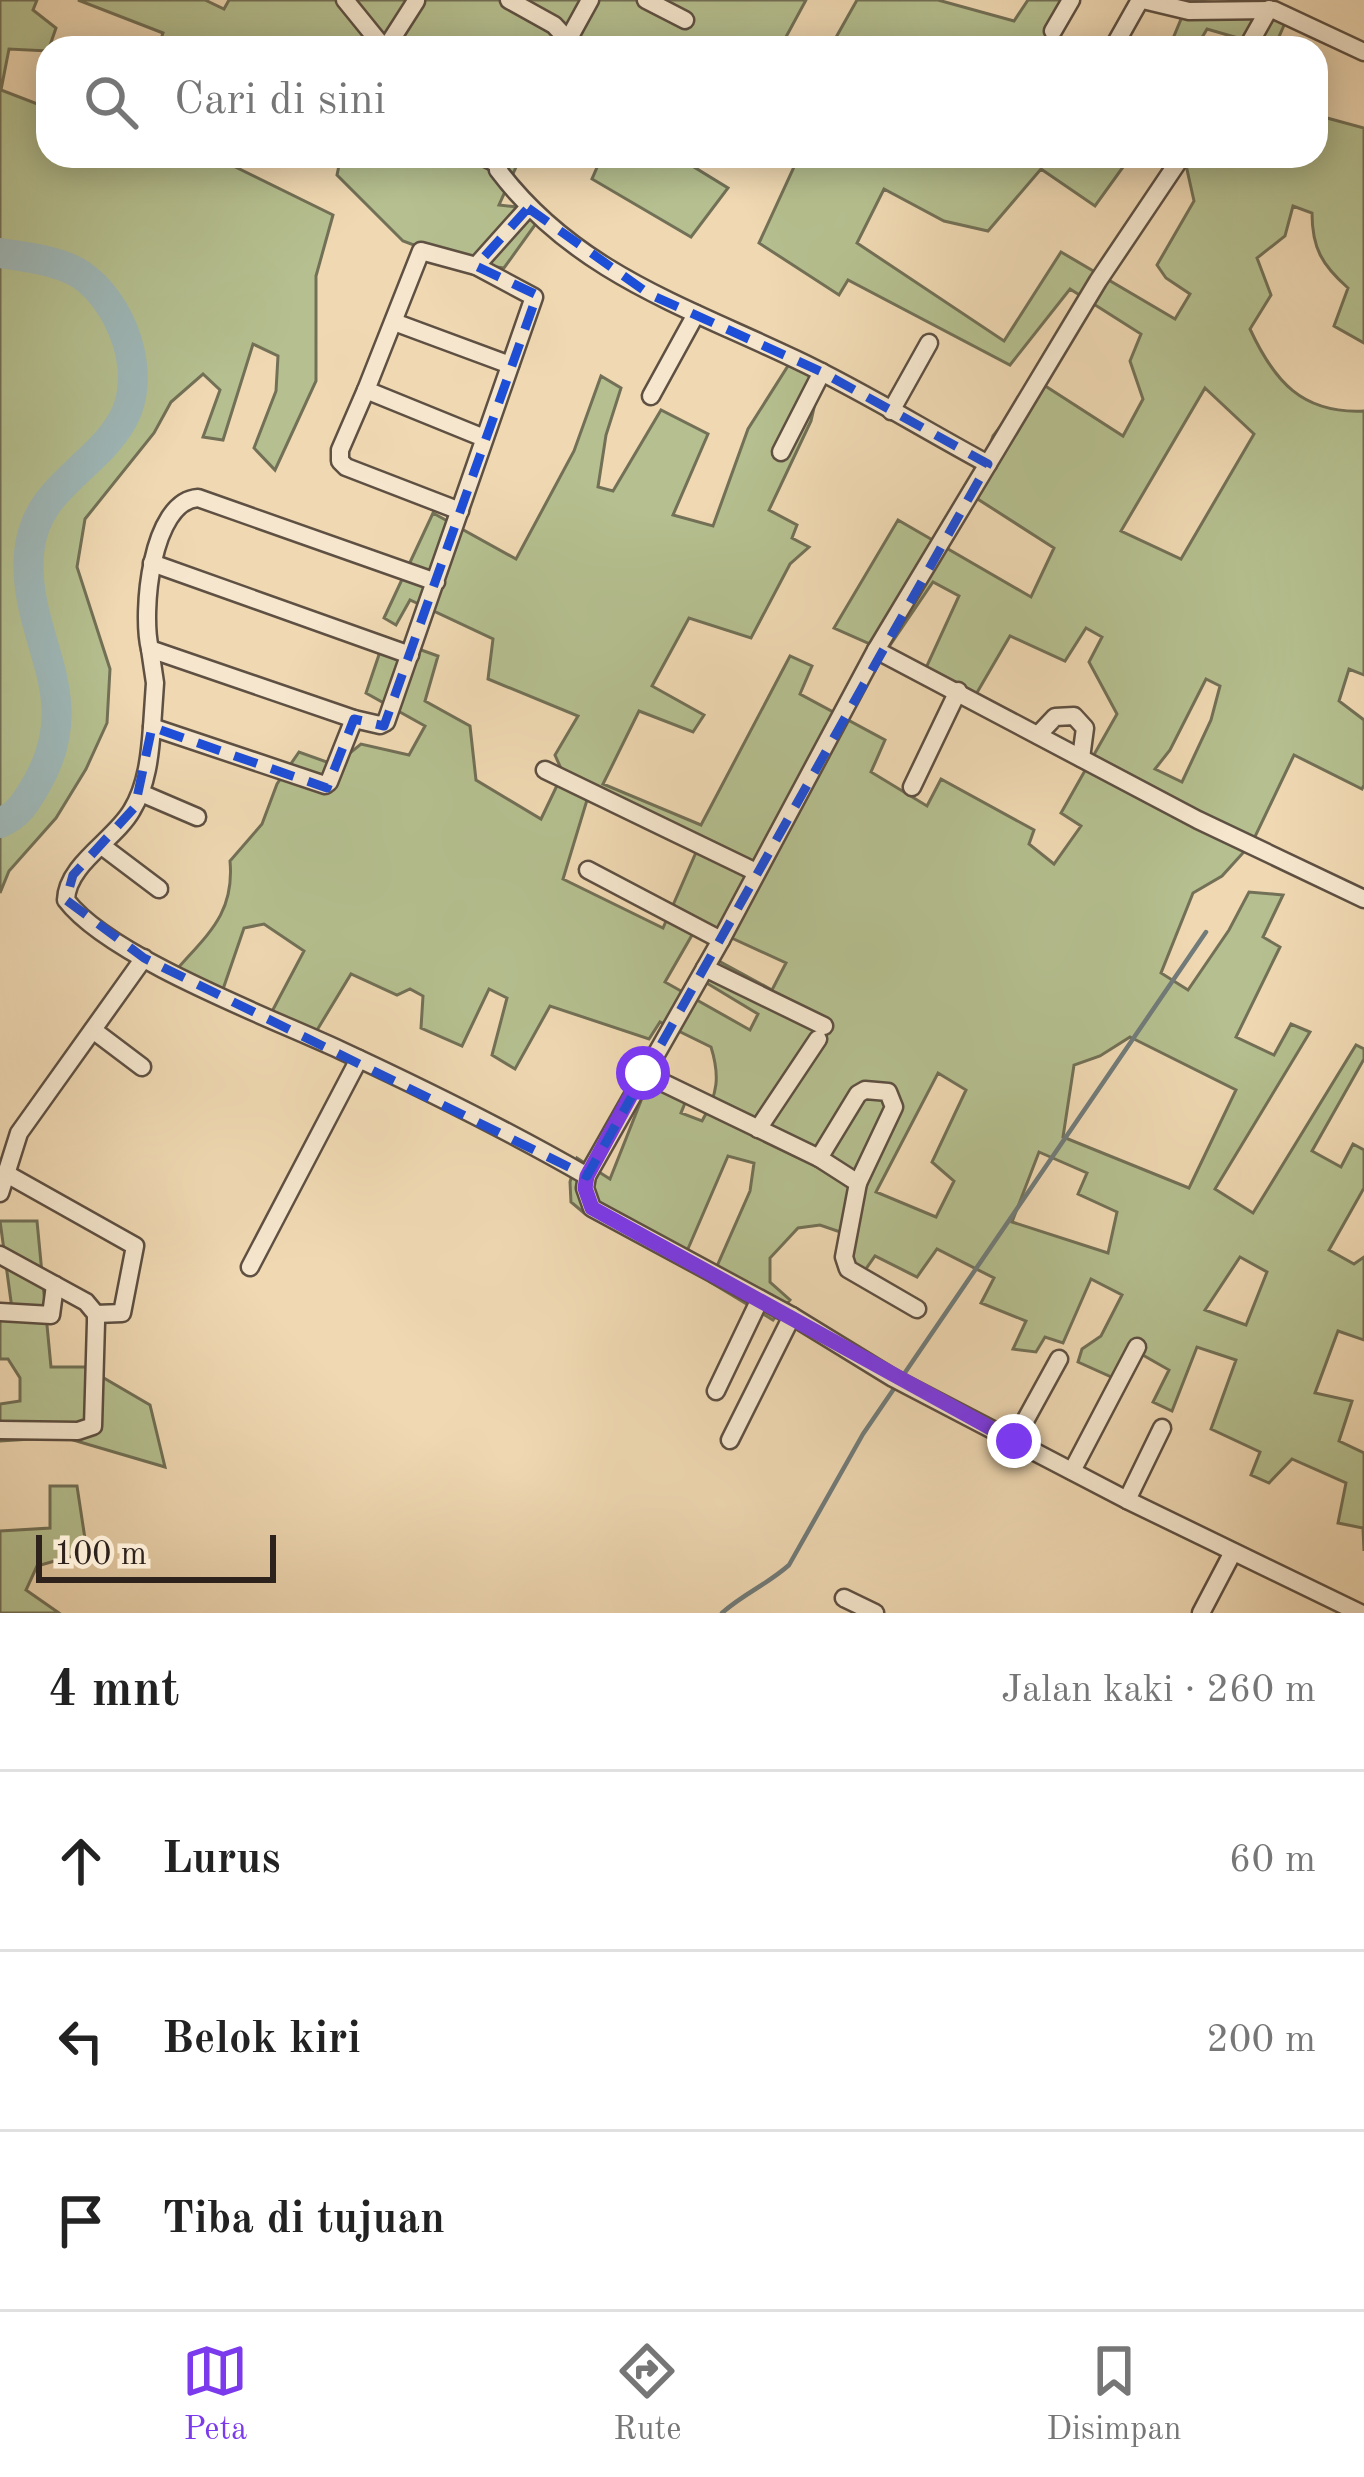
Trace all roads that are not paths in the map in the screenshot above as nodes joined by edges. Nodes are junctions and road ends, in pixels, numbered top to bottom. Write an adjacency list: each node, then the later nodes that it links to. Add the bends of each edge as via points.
1 (345, 0): 11 (street)
2 (509, 0): 13 (street)
3 (590, 0): 14 (street)
4 (646, 0): 9 (street)
5 (1071, 0): 10 (street)
6 (1141, 0): 8 (street, via 1189,11); 15 (street)
7 (416, 1): 12 (street)
8 (1278, 7): 16 (street); 17 (street)
9 (685, 20)
10 (1053, 31)
11 (375, 36)
12 (393, 36)
13 (561, 36)
14 (570, 36)
15 (1120, 36)
16 (1255, 36)
17 (1364, 52)
18 (497, 168): 20 (street)
19 (1175, 168): 32 (street)
20 (527, 208): 21 (street); 22 (street, via 606,269)
21 (476, 266): 23 (street, via 421,251); 25 (street, via 534,297)
22 (696, 314): 26 (street); 28 (street)
23 (394, 322): 25 (street); 27 (street)
24 (929, 343): 29 (street)
25 (510, 365): 30 (street)
26 (822, 372): 29 (street); 31 (street)
27 (366, 390): 30 (street); 33 (street, via 340,461)
28 (651, 396)
29 (891, 411): 32 (street)
30 (484, 438): 33 (street)
31 (781, 452)
32 (988, 464): 37 (street)
33 (460, 512): 35 (street)
34 (152, 563): 35 (street, via 175,510 198,498); 36 (street); 38 (street)
35 (436, 582): 38 (street)
36 (150, 649): 40 (street); 41 (street)
37 (876, 650): 39 (street); 50 (street)
38 (410, 655): 40 (street, via 386,722)
39 (958, 691): 42 (street); 45 (street)
40 (355, 719): 41 (street, via 325,785)
41 (152, 727): 46 (street)
42 (1038, 735): 43 (street); 43 (street, via 1055,717 1073,716 1085,728)
43 (1081, 758): 52 (street)
44 (545, 770): 50 (street)
45 (912, 787)
46 (141, 793): 47 (street); 48 (street)
47 (197, 817)
48 (102, 846): 51 (street); 54 (street, via 73,875 66,900)
49 (588, 870): 53 (street)
50 (755, 872): 53 (street)
51 (159, 889)
52 (1364, 898)
53 (722, 940): 55 (street)
54 (144, 958): 56 (street); 57 (street)
55 (705, 968): 59 (street); 60 (street, via 821,1033)
56 (93, 1030): 58 (street); 62 (street, via 19,1133)
57 (359, 1059): 63 (street); 67 (street)
58 (142, 1067)
59 (643, 1073): 60 (street); 63 (street)
60 (758, 1129): 61 (street)
61 (819, 1158): 64 (street); 64 (street, via 858,1094 888,1092 894,1107)
62 (5, 1173): 65 (street); 72 (street, via 135,1246 125,1307)
63 (587, 1176): 69 (street, via 592,1208)
64 (858, 1183): 70 (street, via 848,1270)
65 (0, 1193)
66 (0, 1255): 68 (street)
67 (250, 1267)
68 (55, 1285): 71 (street, via 51,1315); 72 (street)
69 (760, 1299): 73 (street); 76 (street)
70 (916, 1309)
71 (0, 1312)
72 (96, 1314): 78 (street, via 93,1426)
73 (791, 1316): 79 (street); 80 (street)
74 (1137, 1347): 81 (street)
75 (1059, 1360): 80 (street)
76 (716, 1391)
77 (1162, 1428): 82 (street)
78 (0, 1430)
79 (730, 1440)
80 (1014, 1441): 81 (street)
81 (1072, 1471): 82 (street)
82 (1127, 1500): 83 (street)
83 (1233, 1552): 86 (street); 87 (street)
84 (844, 1598): 85 (street)
85 (874, 1613)
86 (1201, 1613)
87 (1360, 1613)

